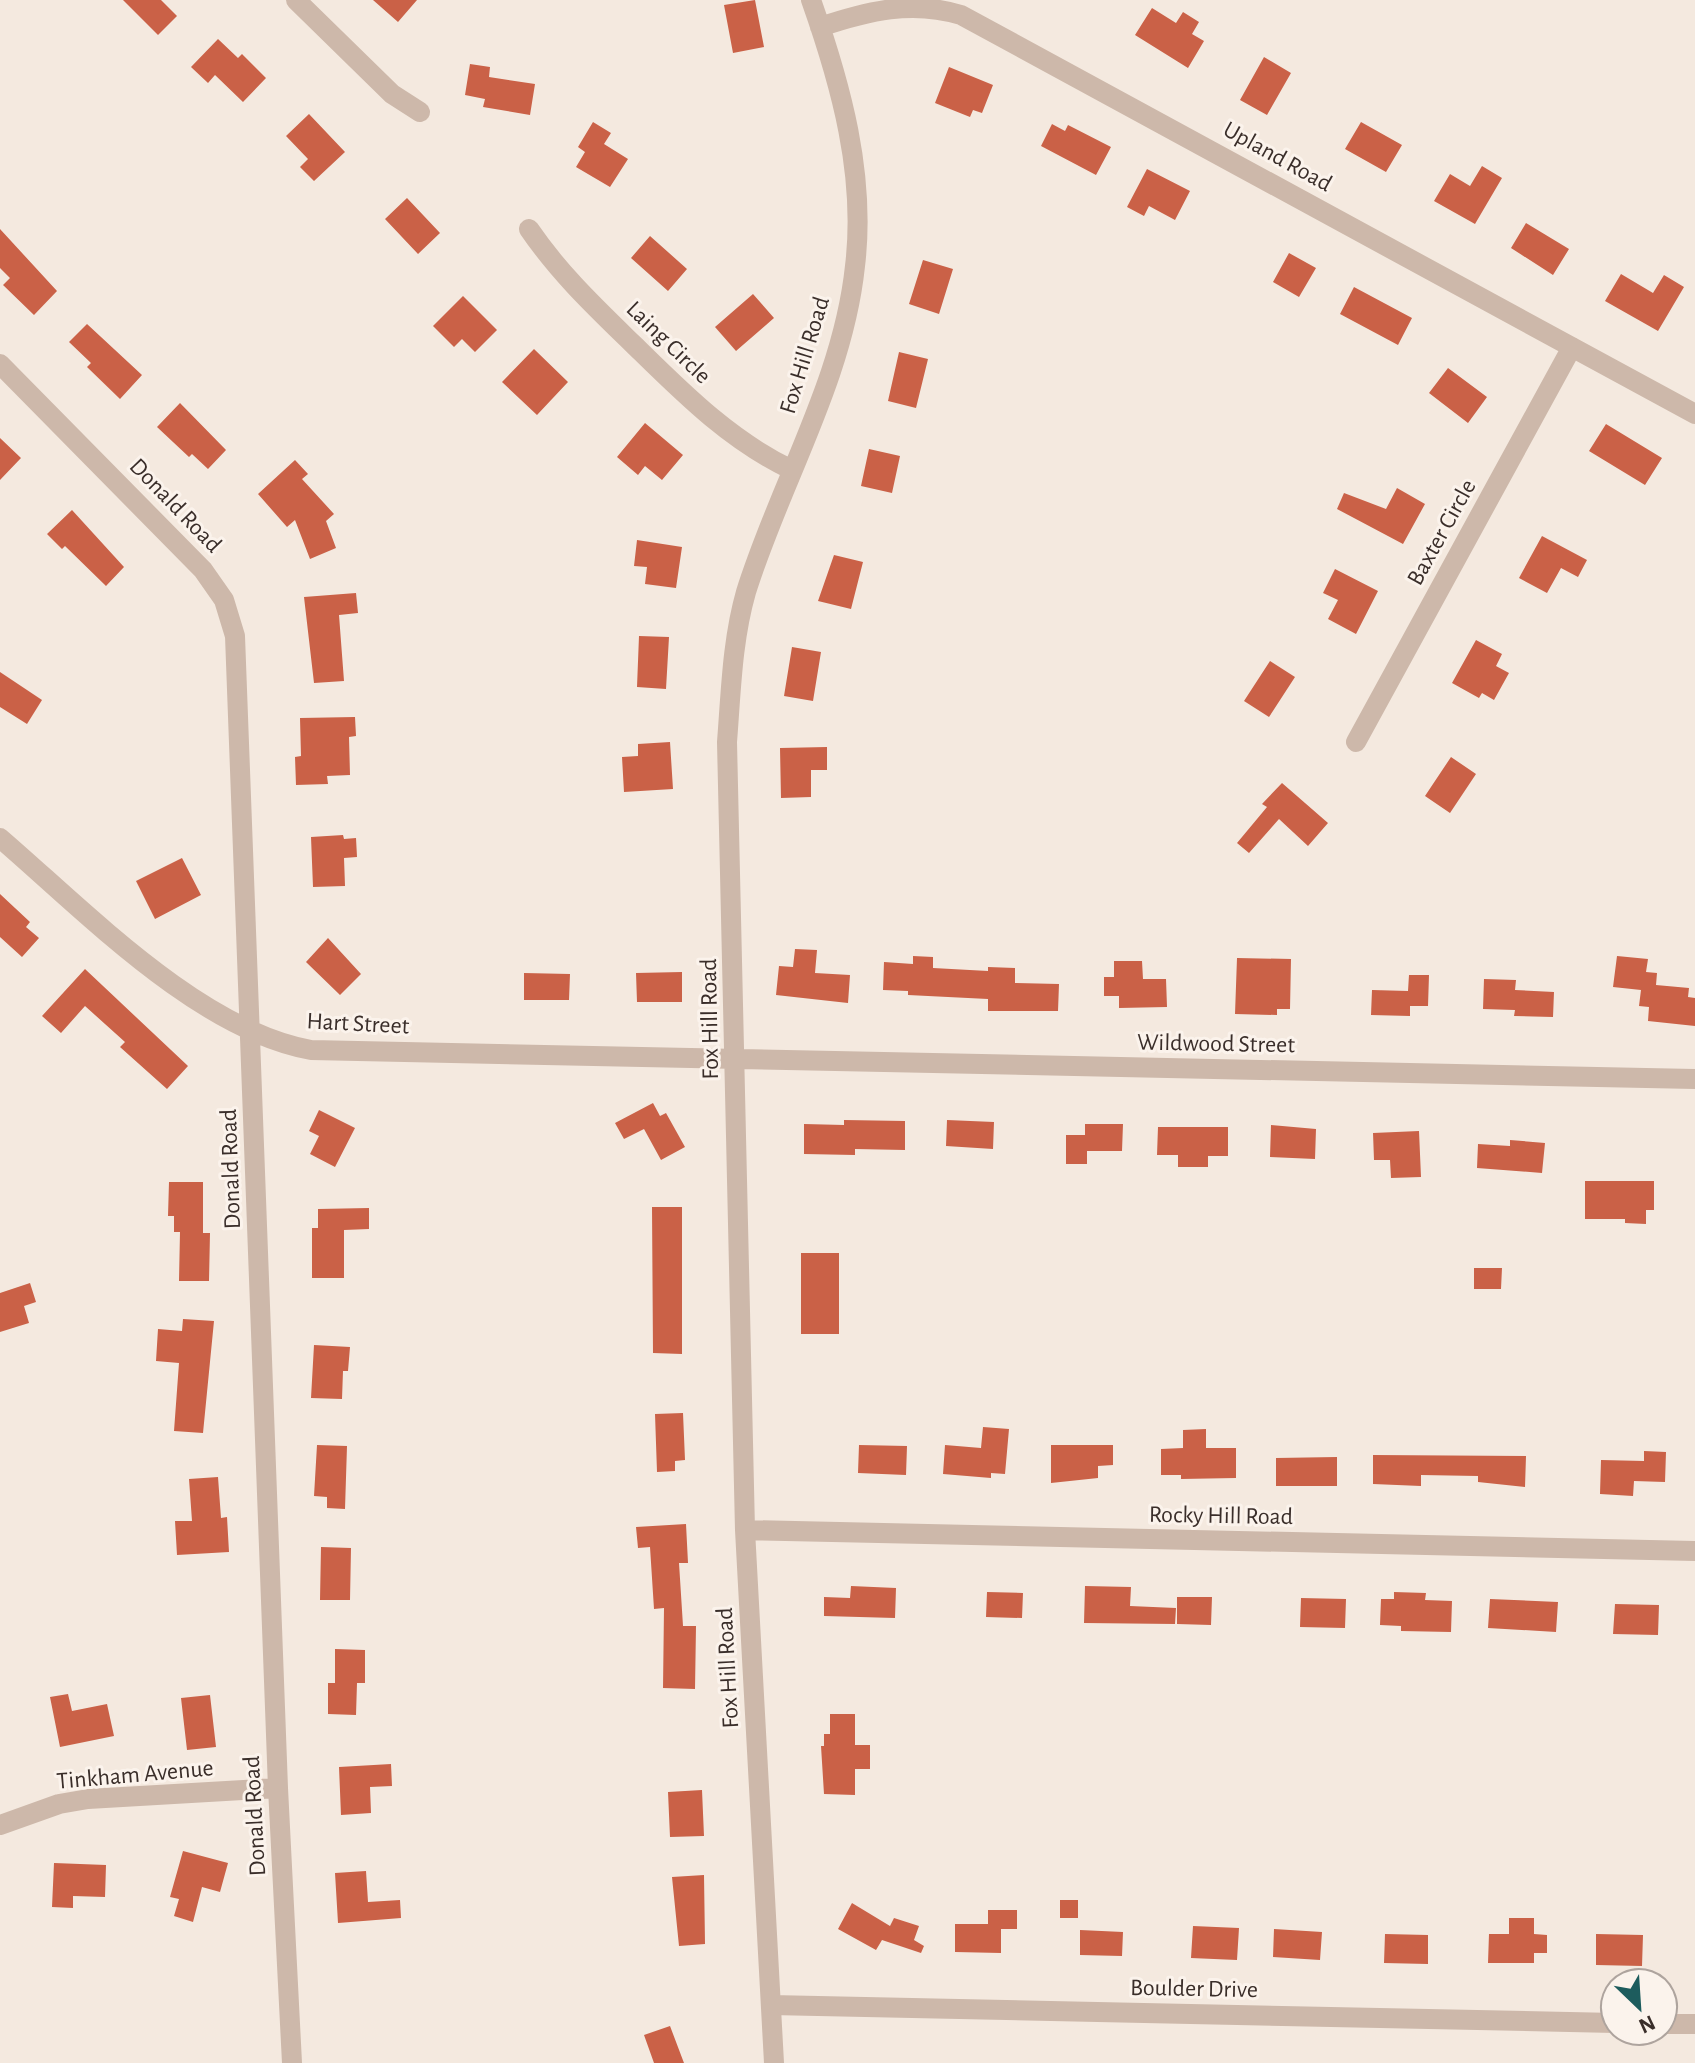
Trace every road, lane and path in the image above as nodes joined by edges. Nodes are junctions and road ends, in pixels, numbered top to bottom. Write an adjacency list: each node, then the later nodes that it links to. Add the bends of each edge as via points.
1 (296, 0): 4 (street, via 392,94)
2 (811, 0): 3 (street, Fox Hill Road)
3 (820, 27): 6 (street, Upland Road, via 893,7 932,7 961,15); 9 (street, Fox Hill Road, via 853,151 857,243 841,339)
4 (420, 112)
5 (529, 229): 9 (street, Laing Circle, via 561,274 708,416 753,450)
6 (1572, 347): 8 (street, Upland Road); 10 (street, Baxter Circle)
7 (0, 364): 12 (street, Donald Road, via 203,570 229,612 237,648)
8 (1695, 414)
9 (792, 470): 13 (street, Fox Hill Road, via 745,596 733,656 727,742)
10 (1356, 742)
11 (0, 838): 12 (street, Hart Street, via 169,981)
12 (250, 1030): 13 (street, Hart Street, via 323,1051); 17 (street, Donald Road)
13 (735, 1058): 14 (street, Wildwood Street); 15 (street, Fox Hill Road)
14 (1695, 1079)
15 (745, 1530): 16 (street, Rocky Hill Road); 19 (street, Fox Hill Road)
16 (1695, 1551)
17 (278, 1788): 18 (street, Tinkham Avenue, via 88,1799); 21 (street, Donald Road)
18 (0, 1825)
19 (771, 2005): 20 (street, Boulder Drive); 22 (street, Fox Hill Road)
20 (1599, 2023)
21 (292, 2063)
22 (774, 2063)

